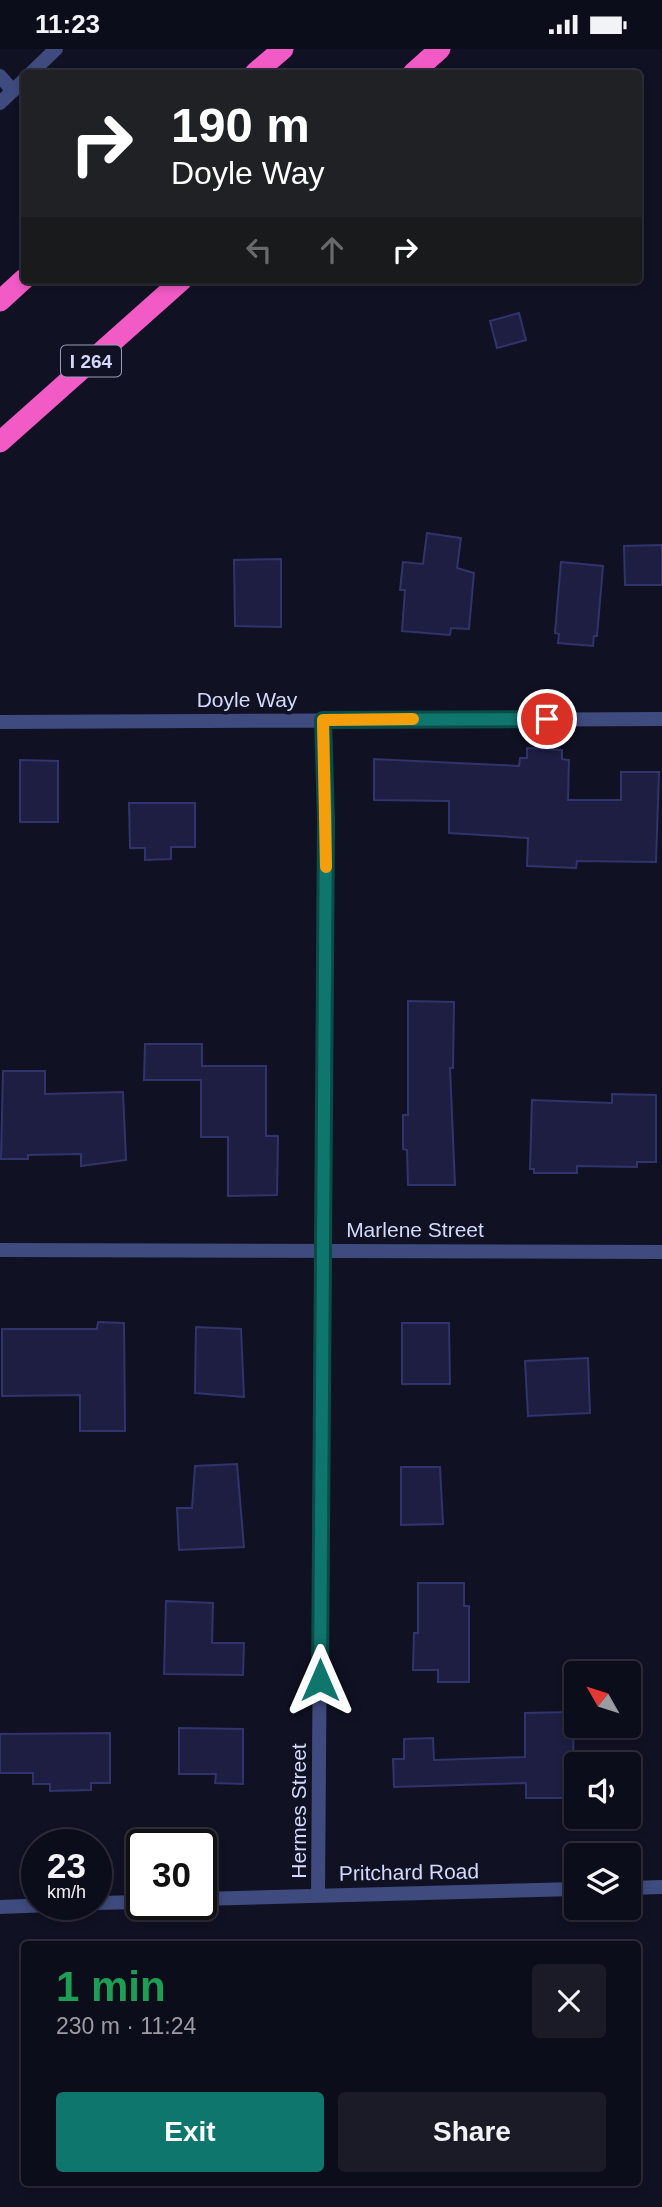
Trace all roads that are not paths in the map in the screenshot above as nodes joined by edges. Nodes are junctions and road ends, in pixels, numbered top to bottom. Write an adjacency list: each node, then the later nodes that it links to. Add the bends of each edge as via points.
1 (57, 49): 4 (street)
2 (283, 49): 5 (highway)
3 (440, 49): 6 (highway)
4 (34, 70)
5 (258, 70)
6 (416, 70)
7 (0, 76): 9 (street)
8 (21, 83): 9 (street)
9 (13, 91): 10 (street)
10 (0, 103)
11 (21, 282): 13 (highway)
12 (178, 284): 14 (highway, I 264)
13 (0, 301)
14 (0, 442)
15 (662, 719): 16 (street, Doyle Way)
16 (323, 720): 17 (street, Doyle Way); 19 (street, Hermes Street)
17 (0, 722)
18 (0, 1249): 19 (street, Marlene Street)
19 (322, 1250): 20 (street, Marlene Street); 24 (street, Hermes Street)
20 (662, 1252)
21 (662, 1887): 22 (street)
22 (641, 1888)
23 (564, 1889): 24 (street, Pritchard Road)
24 (318, 1895): 25 (street, Pritchard Road)
25 (217, 1898)
26 (21, 1906): 27 (street)
27 (0, 1907)

